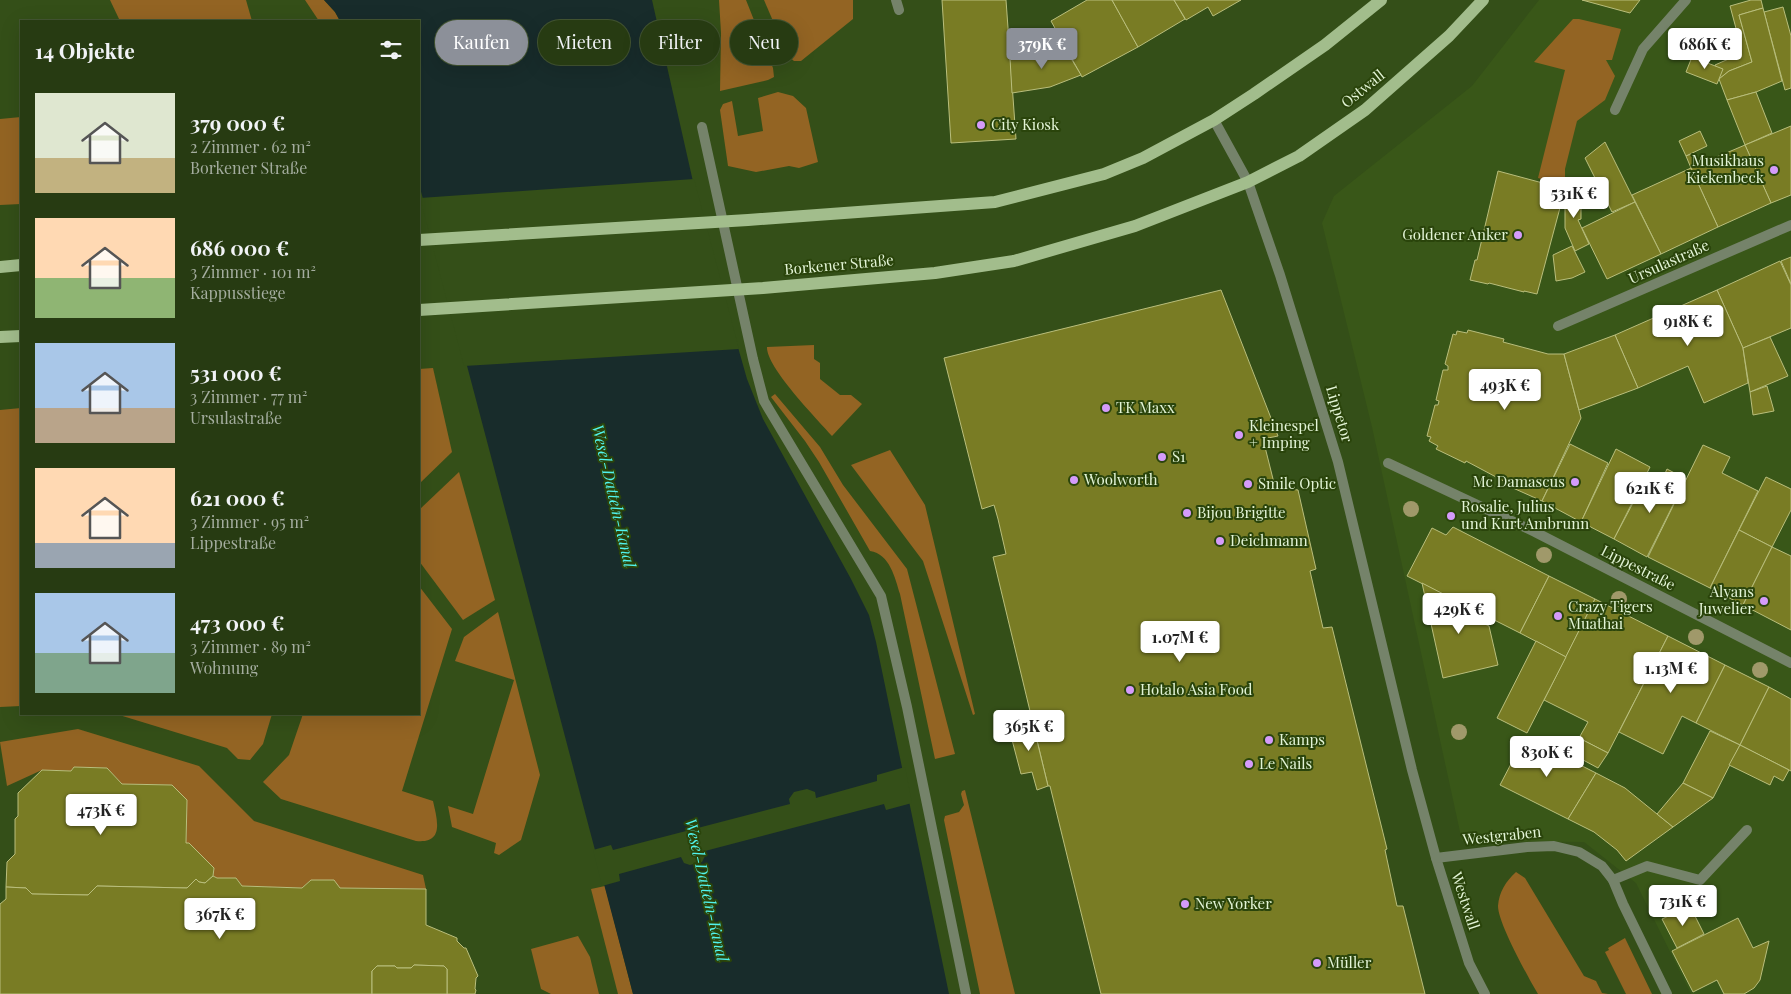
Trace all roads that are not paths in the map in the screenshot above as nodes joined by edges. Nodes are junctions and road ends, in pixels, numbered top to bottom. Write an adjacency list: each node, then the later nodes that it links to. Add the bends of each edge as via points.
1 (1381, 0): 5 (main road, via 1325,44)
2 (1483, 0): 7 (main road, Ostwall, via 1449,36 1365,110 1299,156)
3 (1686, 0): 4 (street, via 1643,48)
4 (1615, 110)
5 (1214, 120): 7 (street, Lippetor); 9 (main road, via 1143,158 1104,174 995,202)
6 (702, 128): 22 (street, via 764,401 881,596)
7 (1248, 182): 12 (main road, Borkener Straße, via 1135,226 1014,261 934,273 763,288); 18 (street, Lippetor, via 1338,462)
8 (1791, 225): 13 (street, Ursulastraße)
9 (420, 240)
10 (20, 265): 11 (main road)
11 (0, 267)
12 (420, 310)
13 (1558, 326)
14 (20, 336): 15 (main road)
15 (0, 337)
16 (1388, 463): 17 (street, Lippestraße, via 1535,532)
17 (1791, 663)
18 (1402, 728): 20 (street, Westwall)
19 (1747, 830): 21 (street, via 1700,880 1647,866)
20 (1436, 858): 21 (street, Westgraben, via 1554,846 1579,852 1602,866); 23 (street, Westwall, via 1469,963)
21 (1613, 880): 24 (street, Westgraben)
22 (966, 994)
23 (1485, 994)
24 (1667, 994)

